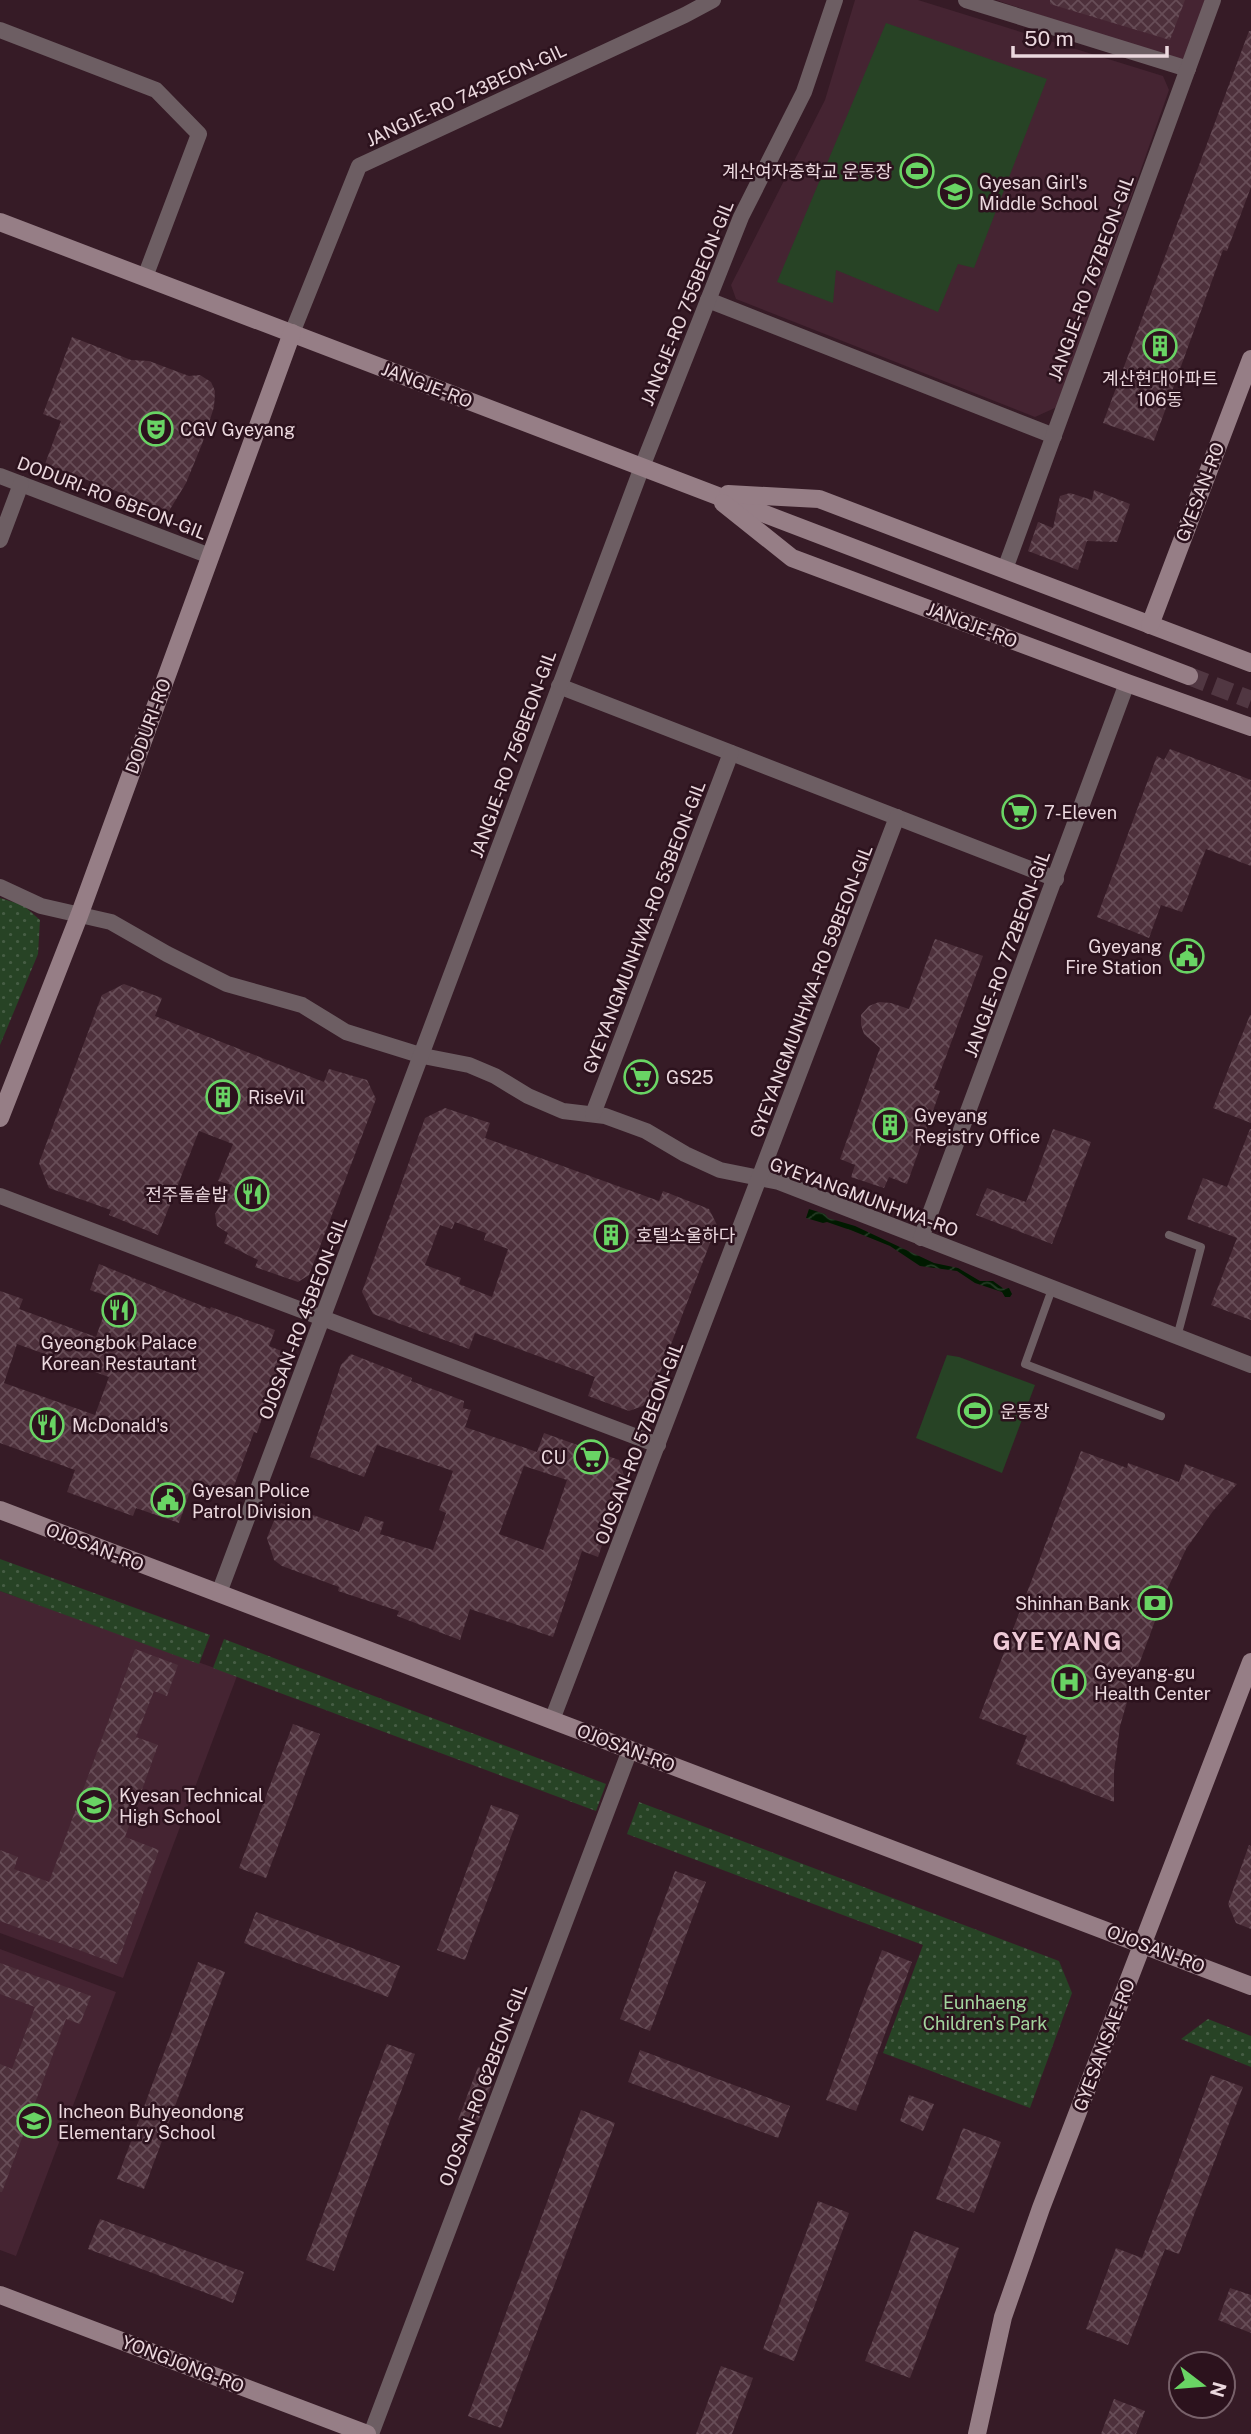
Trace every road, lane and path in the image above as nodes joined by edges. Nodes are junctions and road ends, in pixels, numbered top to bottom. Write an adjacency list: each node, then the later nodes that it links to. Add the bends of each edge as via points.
1 (713, 0): 10 (street, JANGJE-RO 743BEON-GIL, via 359,166)
2 (835, 0): 9 (street, JANGJE-RO 755BEON-GIL, via 804,92 741,217)
3 (966, 0): 6 (street)
4 (1213, 0): 6 (street, JANGJE-RO 767BEON-GIL)
5 (0, 30): 8 (street, via 156,90 199,134)
6 (1188, 69): 12 (street, JANGJE-RO 767BEON-GIL)
7 (0, 222): 8 (street, JANGJE-RO)
8 (145, 277): 10 (street, JANGJE-RO)
9 (708, 300): 12 (street); 13 (street, JANGJE-RO 755BEON-GIL)
10 (292, 333): 13 (street, JANGJE-RO); 18 (street, DODURI-RO)
11 (1251, 359): 20 (street, GYESAN-RO)
12 (1054, 436): 19 (street, JANGJE-RO 767BEON-GIL)
13 (642, 467): 16 (street, JANGJE-RO); 24 (street, JANGJE-RO 756BEON-GIL)
14 (0, 476): 15 (street, DODURI-RO 6BEON-GIL)
15 (21, 484): 17 (street); 18 (street, DODURI-RO 6BEON-GIL)
16 (709, 493): 19 (street, JANGJE-RO, via 819,499); 22 (street, JANGJE-RO); 23 (street, JANGJE-RO, via 792,558)
17 (0, 540)
18 (210, 556): 30 (street, DODURI-RO)
19 (1005, 569): 20 (street, JANGJE-RO)
20 (1150, 625): 21 (street, JANGJE-RO)
21 (1251, 663)
22 (1189, 676)
23 (1127, 683): 25 (street, JANGJE-RO); 28 (street, JANGJE-RO 772BEON-GIL)
24 (559, 686): 26 (street); 31 (street, JANGJE-RO 756BEON-GIL)
25 (1249, 725)
26 (731, 753): 27 (street); 32 (street, GYEYANGMUNHWA-RO 53BEON-GIL)
27 (897, 817): 28 (street); 34 (street, GYEYANGMUNHWA-RO 59BEON-GIL)
28 (1056, 879): 37 (street, JANGJE-RO 772BEON-GIL)
29 (0, 887): 30 (street, GYEYANGMUNHWA-RO, via 41,906)
30 (79, 916): 31 (street, GYEYANGMUNHWA-RO, via 111,922 227,984 302,1005 346,1032); 33 (street, DODURI-RO)
31 (423, 1056): 32 (street, GYEYANGMUNHWA-RO, via 469,1065 563,1111); 39 (street, OJOSAN-RO 45BEON-GIL)
32 (593, 1114): 34 (street, GYEYANGMUNHWA-RO, via 646,1131 720,1170)
33 (0, 1118)
34 (761, 1179): 37 (street, GYEYANGMUNHWA-RO); 43 (street, OJOSAN-RO 57BEON-GIL)
35 (0, 1196): 39 (street)
36 (1169, 1235): 40 (lane, via 1201,1247)
37 (921, 1238): 38 (street, GYEYANGMUNHWA-RO)
38 (1052, 1289): 40 (street, GYEYANGMUNHWA-RO); 42 (lane, via 1025,1364)
39 (323, 1319): 43 (street); 45 (street, OJOSAN-RO 45BEON-GIL)
40 (1177, 1337): 41 (street, GYEYANGMUNHWA-RO)
41 (1251, 1365)
42 (1161, 1416)
43 (658, 1445): 47 (street, OJOSAN-RO 57BEON-GIL)
44 (0, 1510): 45 (street, OJOSAN-RO)
45 (219, 1593): 47 (street, OJOSAN-RO)
46 (1251, 1663): 49 (street, GYESANSAE-RO)
47 (552, 1720): 48 (street, OJOSAN-RO)
48 (630, 1750): 49 (street, OJOSAN-RO); 52 (street, OJOSAN-RO 62BEON-GIL)
49 (1143, 1944): 50 (street, OJOSAN-RO); 53 (street, GYESANSAE-RO, via 1003,2318)
50 (1251, 1986)
51 (0, 2295): 52 (street, YONGJONG-RO)
52 (369, 2434)
53 (977, 2434)

